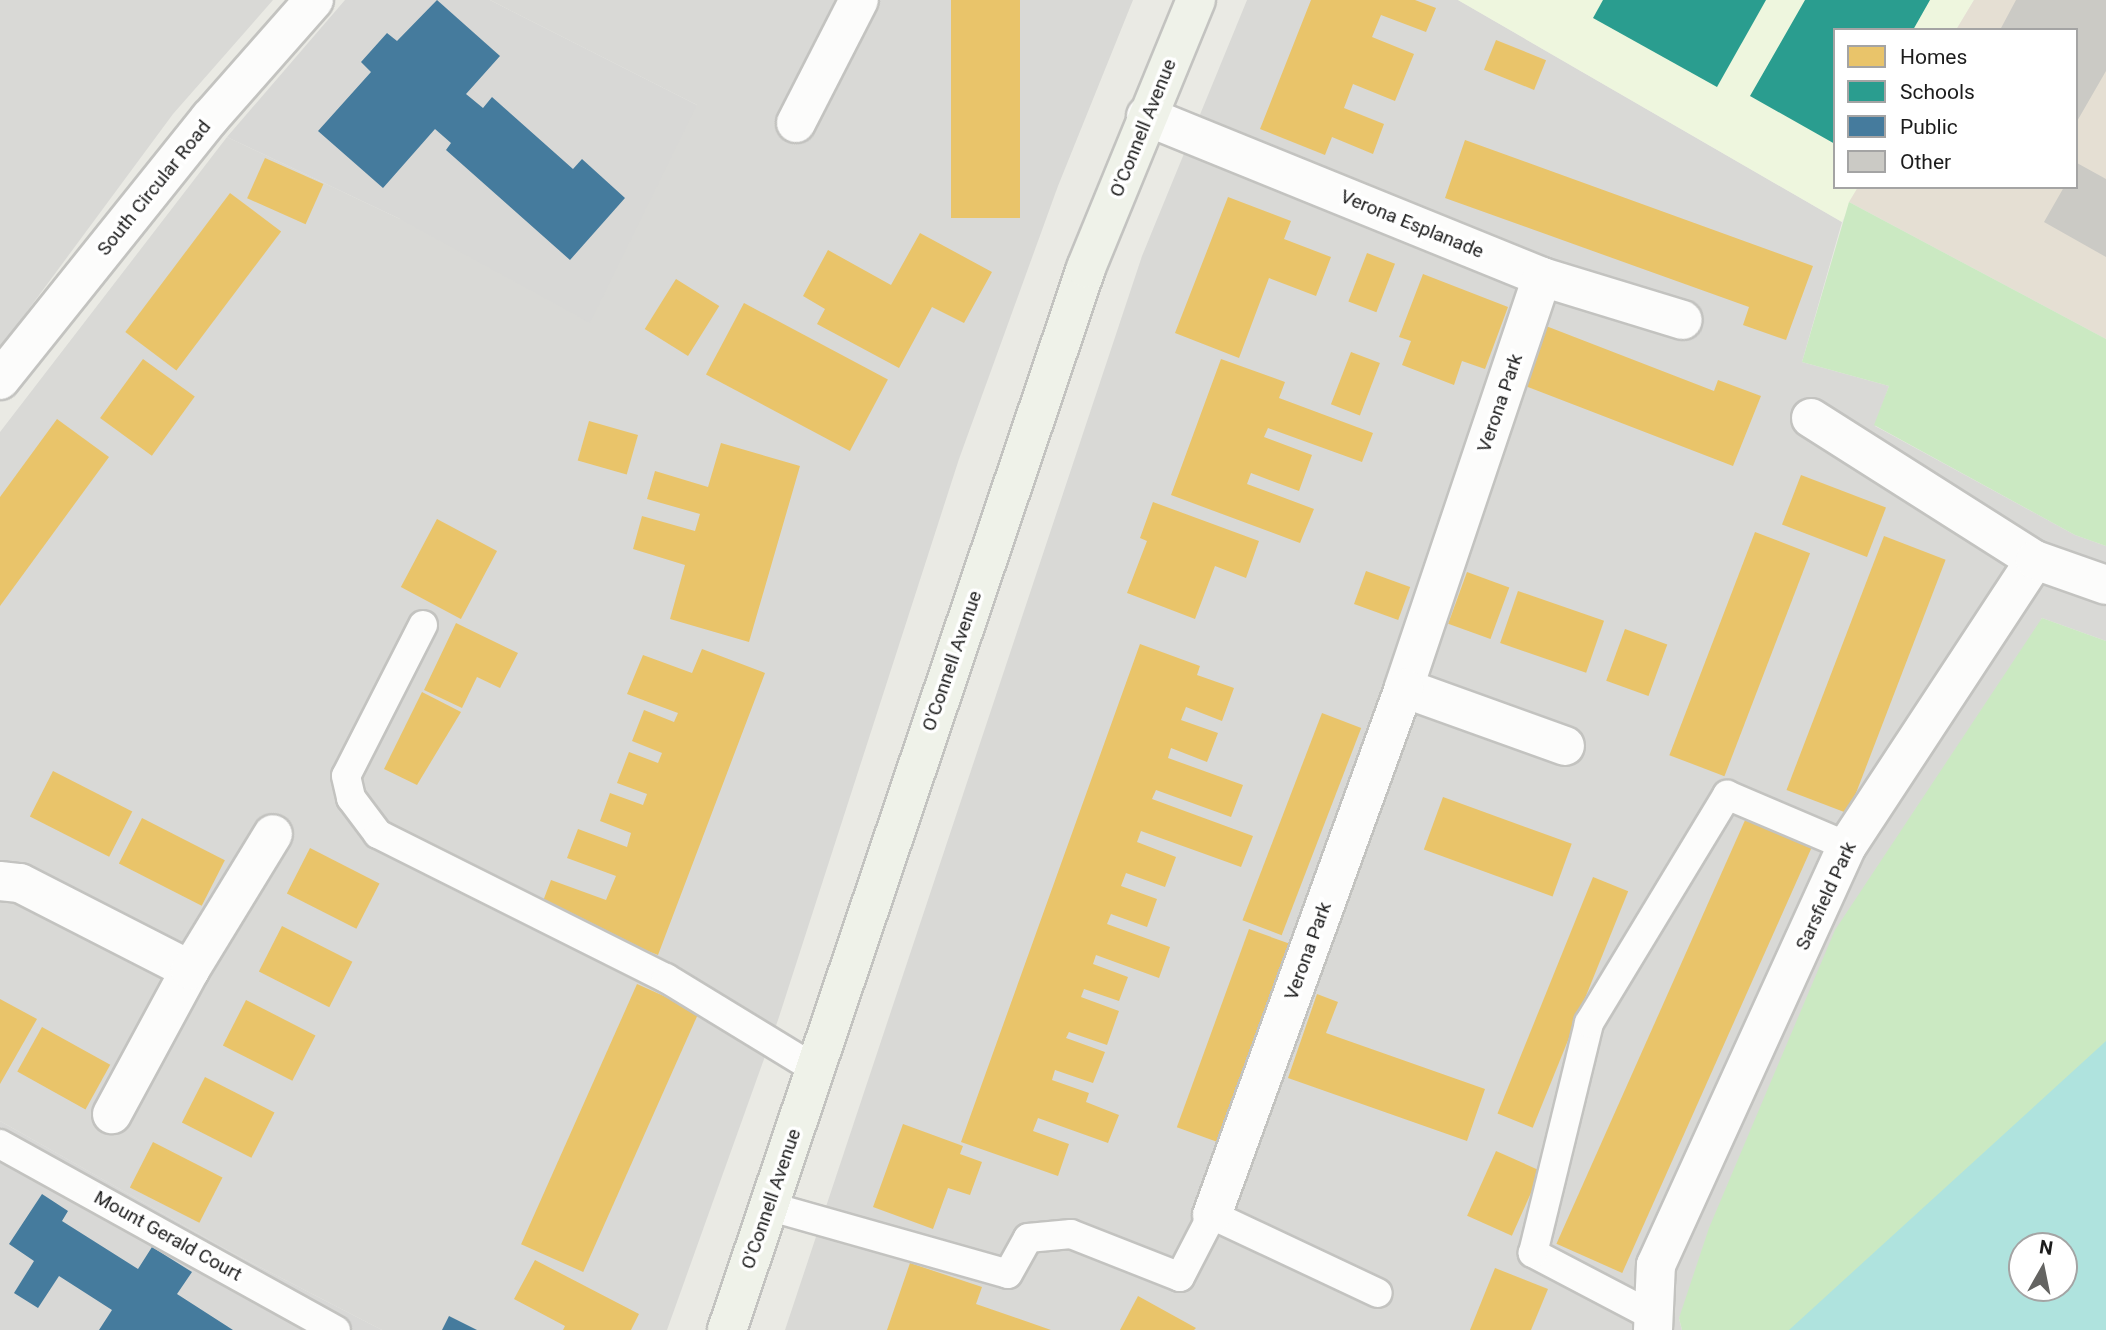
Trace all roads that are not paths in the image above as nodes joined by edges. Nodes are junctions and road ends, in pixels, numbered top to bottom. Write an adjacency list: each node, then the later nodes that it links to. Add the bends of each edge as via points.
1 (314, 0): 8 (street, South Circular Road, via 210,118)
2 (859, 0): 5 (street)
3 (1196, 0): 4 (main road, O'Connell Avenue)
4 (1146, 116): 6 (street, Verona Esplanade); 19 (main road, O'Connell Avenue, via 1077,294)
5 (796, 123)
6 (1542, 278): 7 (street, Verona Esplanade); 13 (street, Verona Park)
7 (1683, 320)
8 (0, 380)
9 (1811, 418): 10 (street)
10 (2035, 560): 11 (street); 16 (street, Sarsfield Park)
11 (2106, 585)
12 (423, 625): 19 (lane, via 346,776 351,798 378,834 666,978)
13 (1404, 688): 14 (street); 23 (street, Verona Park)
14 (1565, 746)
15 (273, 834): 18 (street)
16 (1847, 846): 25 (street, Sarsfield Park, via 1656,1265); 25 (lane, via 1727,795 1590,1023 1533,1253)
17 (0, 881): 18 (street, via 20,883)
18 (190, 970): 20 (street)
19 (817, 1070): 22 (main road, O'Connell Avenue)
20 (112, 1114)
21 (0, 1144): 26 (lane, Mount Gerald Court)
22 (768, 1206): 23 (lane, Verona Park, via 1007,1273 1028,1238 1071,1234 1180,1277); 27 (main road, O'Connell Avenue)
23 (1212, 1214): 24 (lane)
24 (1378, 1293)
25 (1653, 1323)
26 (336, 1330)
27 (727, 1330)

